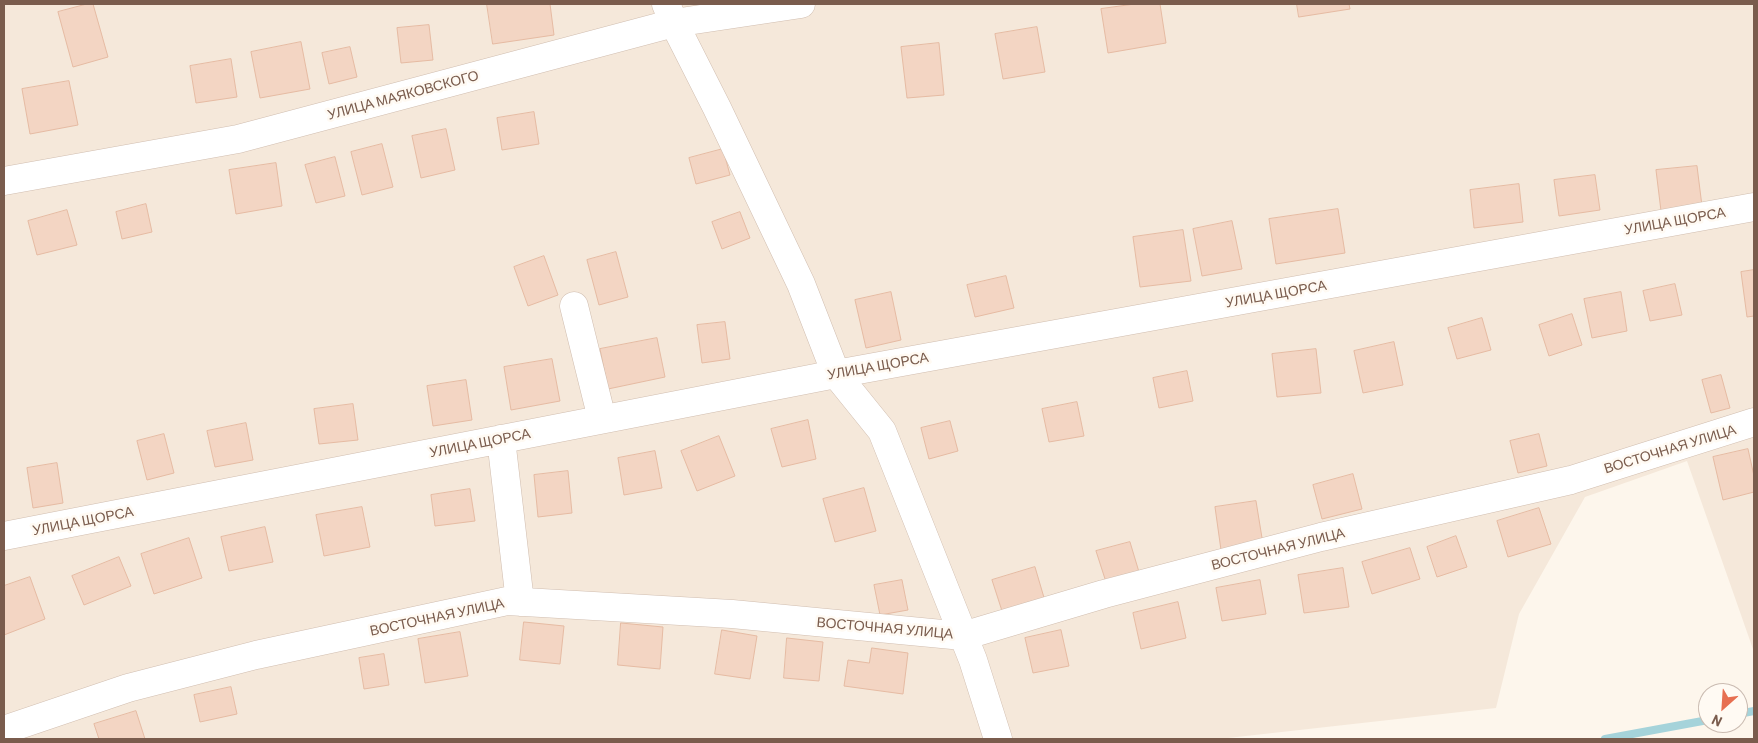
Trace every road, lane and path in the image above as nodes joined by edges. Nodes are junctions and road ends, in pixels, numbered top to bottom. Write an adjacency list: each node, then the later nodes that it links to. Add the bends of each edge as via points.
1 (801, 4): 2 (street, УЛИЦА МАЯКОВСКОГО)
2 (670, 14): 3 (street, УЛИЦА МАЯКОВСКОГО, via 238,139); 6 (street, via 802,284)
3 (4, 181)
4 (1754, 207): 6 (street, УЛИЦА ЩОРСА)
5 (574, 306): 7 (street)
6 (836, 374): 7 (street, УЛИЦА ЩОРСА); 12 (street, via 882,431)
7 (602, 419): 9 (street, УЛИЦА ЩОРСА)
8 (1754, 422): 12 (street, ВОСТОЧНАЯ УЛИЦА, via 1572,480 1322,537 1104,594)
9 (500, 439): 10 (street, УЛИЦА ЩОРСА); 11 (street)
10 (4, 536)
11 (520, 602): 12 (street, ВОСТОЧНАЯ УЛИЦА, via 732,614); 13 (street, ВОСТОЧНАЯ УЛИЦА, via 507,601 246,657 128,688)
12 (963, 636): 14 (street)
13 (4, 730)
14 (998, 739)

